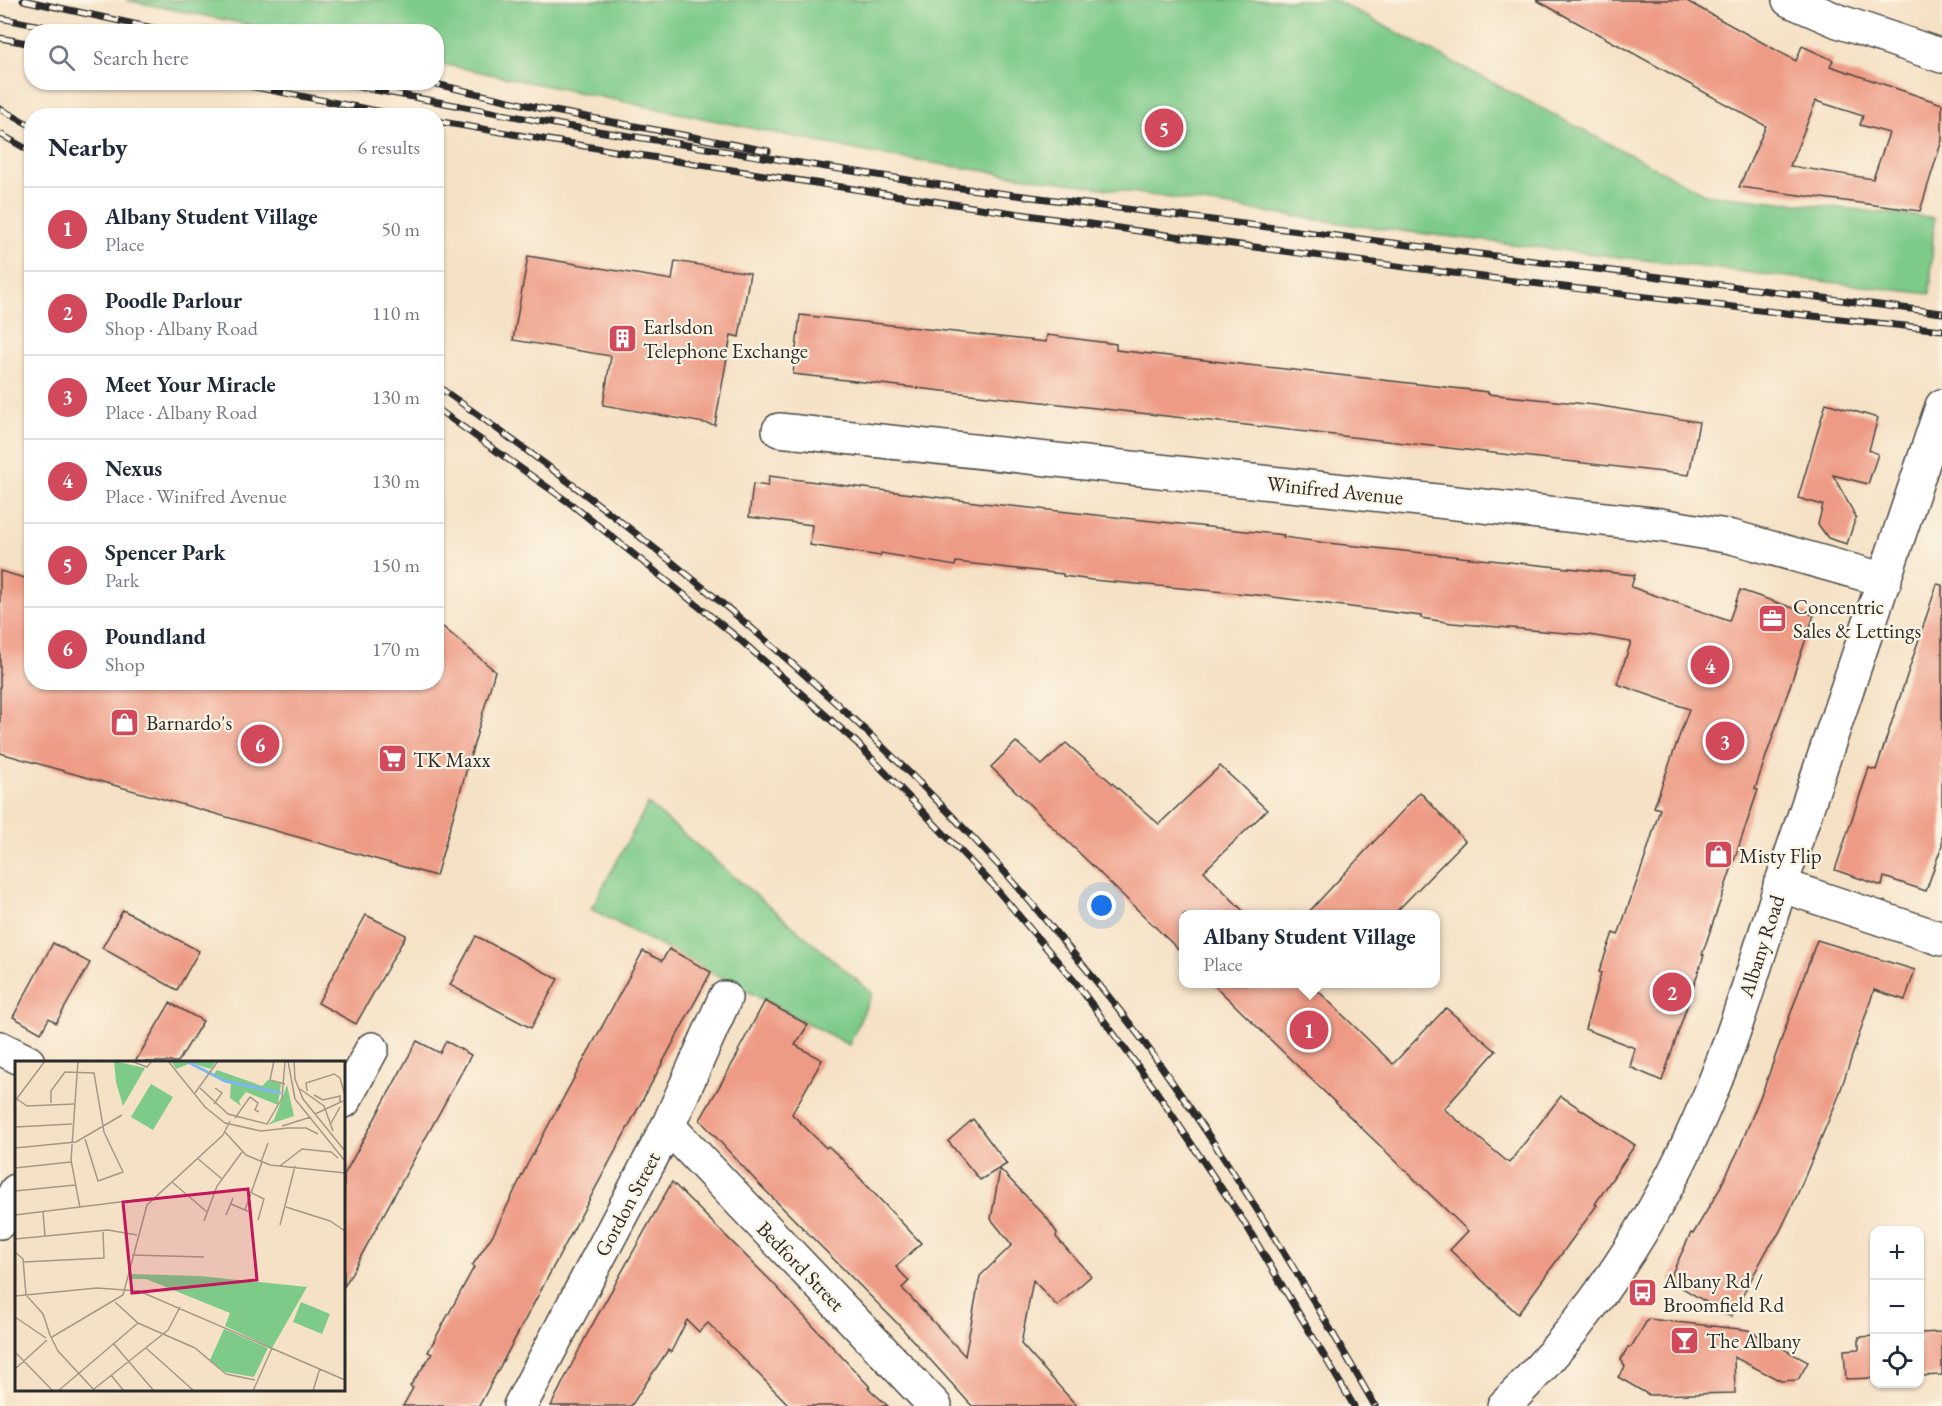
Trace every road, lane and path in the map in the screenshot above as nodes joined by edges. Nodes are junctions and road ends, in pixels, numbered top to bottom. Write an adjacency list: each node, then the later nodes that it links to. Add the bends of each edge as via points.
1 (1789, 0): 2 (street)
2 (1942, 56)
3 (1942, 406): 5 (street, Albany Road)
4 (779, 430): 5 (street, Winifred Avenue, via 1660,525 1732,537)
5 (1885, 580): 6 (street, Albany Road)
6 (1780, 885): 7 (street); 18 (street, Albany Road, via 1736,1026 1682,1159 1615,1275 1570,1333)
7 (1942, 939)
8 (725, 998): 13 (street, Gordon Street)
9 (0, 1048): 11 (street)
10 (372, 1049): 12 (street)
11 (26, 1061)
12 (345, 1099)
13 (668, 1126): 16 (street, Gordon Street); 17 (street, Bedford Street)
14 (15, 1193): 15 (street)
15 (0, 1222)
16 (520, 1406)
17 (935, 1406)
18 (1504, 1406)

